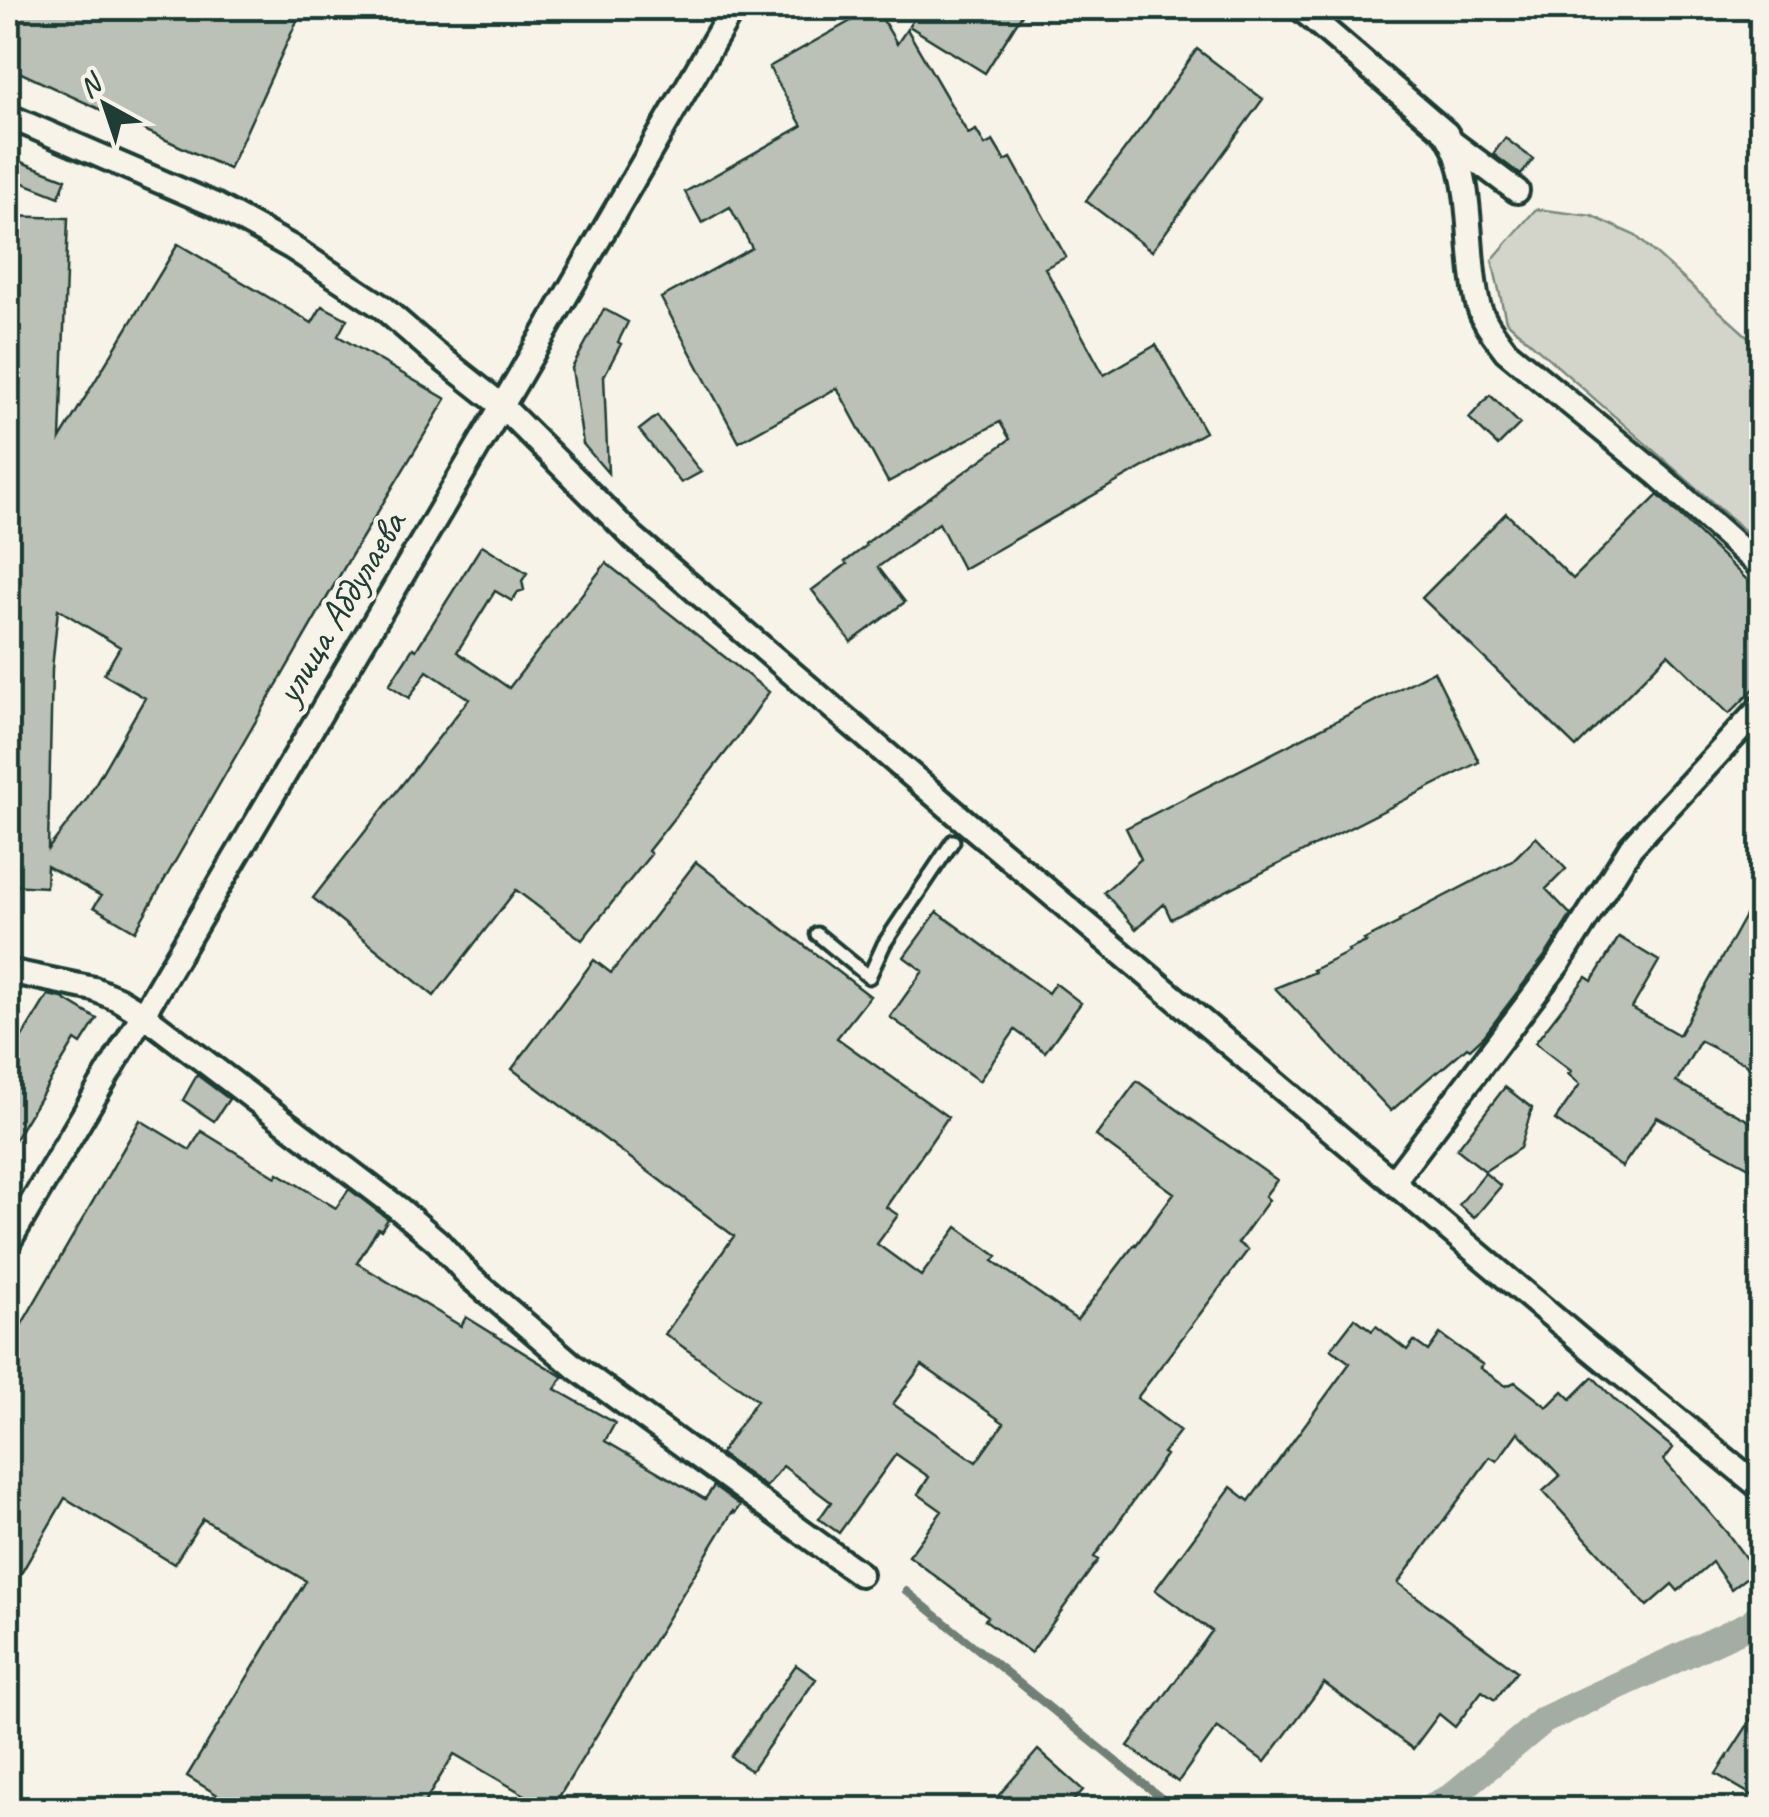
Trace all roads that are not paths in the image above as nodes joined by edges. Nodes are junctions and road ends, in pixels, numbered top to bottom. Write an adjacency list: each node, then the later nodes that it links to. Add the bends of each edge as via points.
1 (733, 8): 6 (street, улица Абдулаева)
2 (1300, 8): 4 (street)
3 (8, 116): 6 (street, via 216,205 291,247 382,307)
4 (1453, 143): 5 (street); 7 (street, via 1478,305 1488,329)
5 (1518, 191)
6 (502, 406): 9 (street, via 633,538); 12 (street, улица Абдулаева)
7 (1762, 568)
8 (1762, 706): 13 (street, via 1631,847 1560,962)
9 (959, 831): 10 (lane, via 869,977); 13 (street)
10 (817, 934)
11 (8, 970): 12 (street, via 94,988)
12 (141, 1014): 14 (street, улица Абдулаева); 16 (street, via 398,1208 575,1367)
13 (1393, 1182): 15 (street)
14 (8, 1243)
15 (1762, 1489)
16 (860, 1574)

